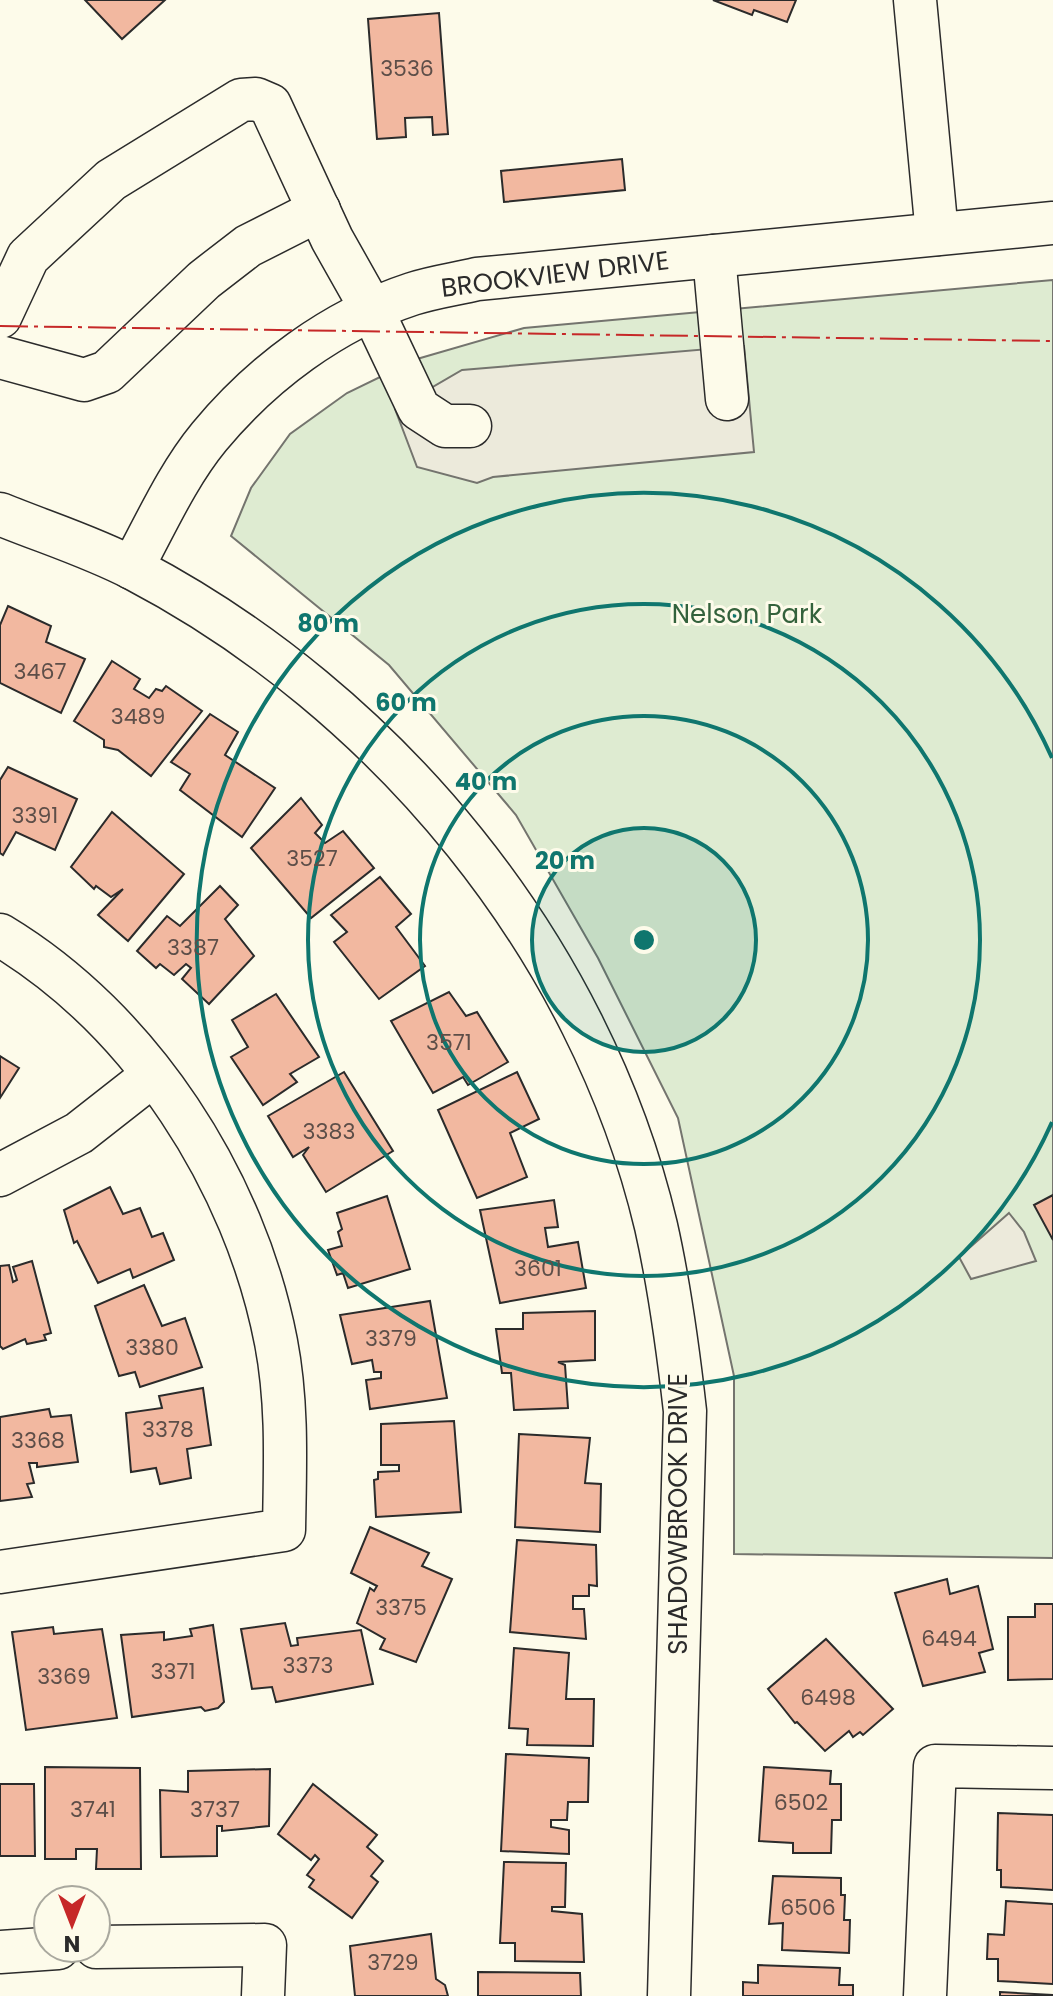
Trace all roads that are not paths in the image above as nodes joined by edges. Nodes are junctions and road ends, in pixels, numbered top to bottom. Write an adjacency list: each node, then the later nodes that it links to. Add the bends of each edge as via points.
1 (915, 0): 4 (street)
2 (319, 210): 6 (street); 7 (street, via 270,105 241,100 111,180 28,257); 8 (street, via 248,246 107,372 84,380)
3 (1053, 223): 4 (street, BROOKVIEW DRIVE)
4 (937, 234): 5 (street, BROOKVIEW DRIVE)
5 (714, 256): 6 (street, BROOKVIEW DRIVE, via 477,279 412,294); 9 (street)
6 (372, 310): 10 (street, via 419,409 445,426); 12 (street, BROOKVIEW DRIVE, via 302,349 227,417 174,488)
7 (0, 317)
8 (0, 357)
9 (727, 399)
10 (470, 426)
11 (0, 514): 12 (street, SHADOWBROOK DRIVE)
12 (132, 568): 22 (street, SHADOWBROOK DRIVE, via 230,625 314,687 386,753 494,880 545,958 588,1039 626,1129 655,1224 675,1319 685,1411)
13 (0, 935): 14 (street, via 70,986)
14 (153, 1075): 15 (street, via 79,1133); 16 (street, via 194,1134 230,1201 256,1268 276,1342 286,1423 284,1530)
15 (0, 1175)
16 (0, 1572)
17 (1053, 1768): 23 (street, via 935,1766)
18 (112, 1947): 21 (street, via 265,1945)
19 (32, 1950): 20 (street)
20 (0, 1952)
21 (263, 1996)
22 (669, 1996)
23 (925, 1996)

